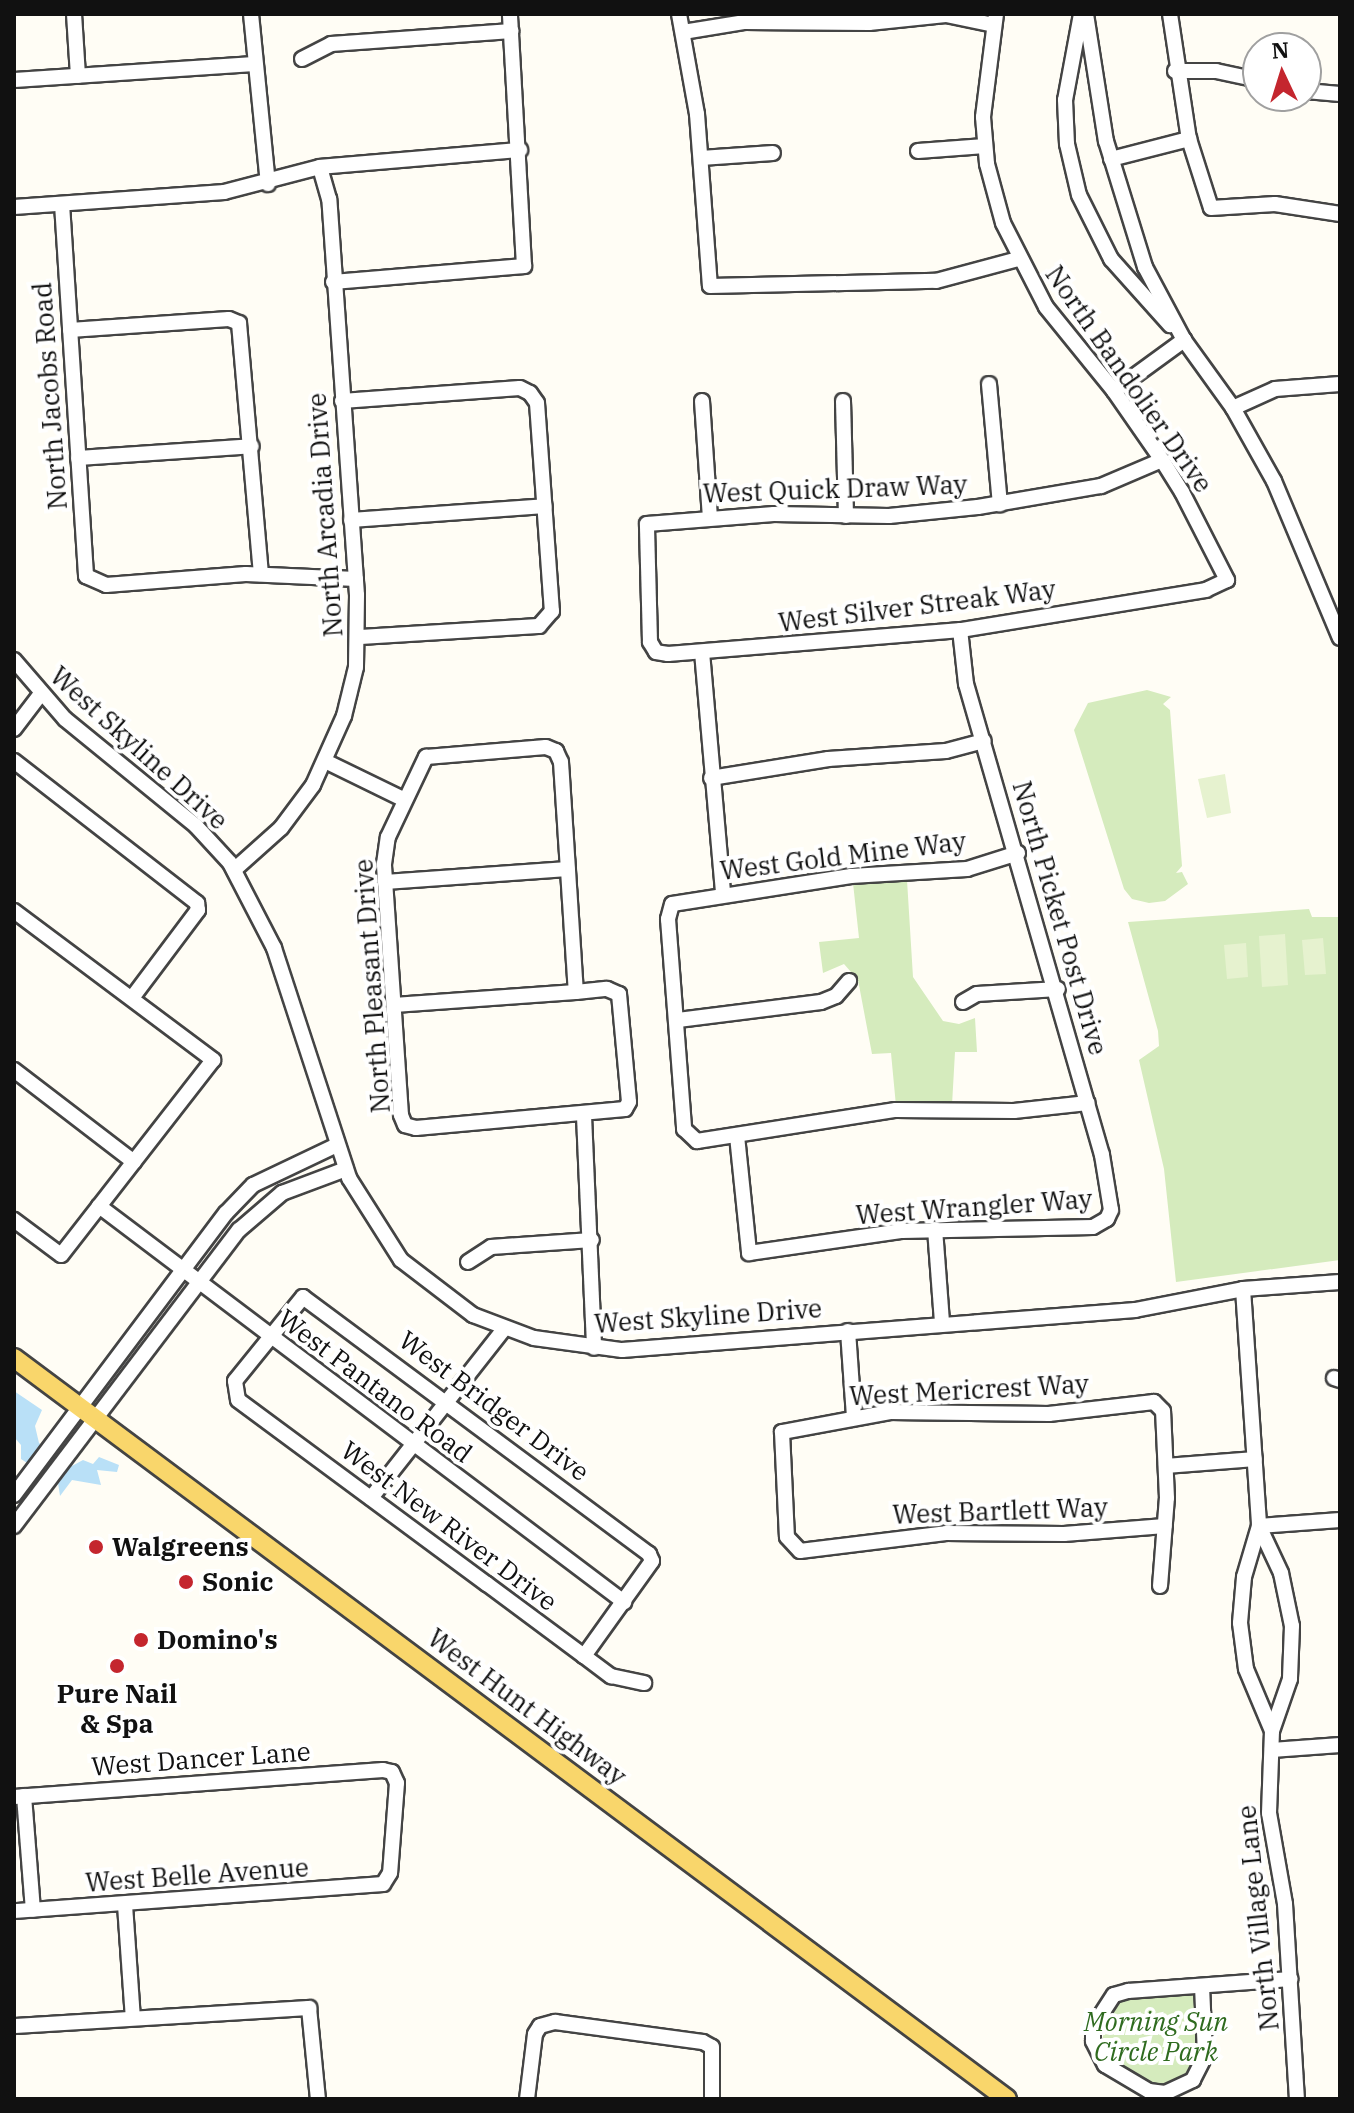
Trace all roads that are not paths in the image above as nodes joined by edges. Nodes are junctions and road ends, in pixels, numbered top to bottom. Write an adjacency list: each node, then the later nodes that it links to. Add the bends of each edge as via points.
1 (74, 14): 13 (street)
2 (251, 14): 11 (street)
3 (510, 14): 8 (street)
4 (679, 14): 9 (street)
5 (1084, 14): 22 (street); 31 (street, via 1065,124 1079,195 1111,259)
6 (1170, 14): 12 (street)
7 (995, 19): 9 (street, via 946,15 869,23 745,22); 17 (street, North Bandolier Drive, via 984,87)
8 (512, 31): 10 (street, via 331,44); 18 (street)
9 (683, 32): 21 (street)
10 (302, 59)
11 (254, 64): 13 (street); 24 (street)
12 (1175, 71): 14 (street); 16 (street)
13 (78, 76): 15 (street)
14 (1242, 77)
15 (14, 80)
16 (1189, 139): 22 (street); 27 (street, via 1211,208 1275,204)
17 (985, 146): 19 (street); 28 (street, North Bandolier Drive, via 998,208)
18 (520, 150): 23 (street); 29 (street, via 524,266)
19 (918, 151)
20 (773, 153): 21 (street)
21 (701, 158): 28 (street, via 710,286 924,282)
22 (1111, 159): 31 (street, via 1145,267)
23 (320, 167): 24 (street); 29 (street, North Arcadia Drive, via 329,199)
24 (268, 184): 25 (street)
25 (62, 204): 26 (street); 30 (street, North Jacobs Road)
26 (14, 207)
27 (1340, 214)
28 (1018, 259): 34 (street, North Bandolier Drive, via 1046,307)
29 (333, 282): 35 (street, North Arcadia Drive)
30 (70, 330): 39 (street, via 229,319 239,323); 40 (street, North Jacobs Road)
31 (1184, 340): 34 (street); 38 (street)
32 (989, 384): 42 (street)
33 (1340, 384): 38 (street, via 1275,389)
34 (1114, 391): 41 (street, North Bandolier Drive)
35 (342, 401): 43 (street, via 520,388 530,393 537,403); 46 (street, North Arcadia Drive)
36 (702, 401): 45 (street)
37 (843, 401): 44 (street)
38 (1233, 408): 52 (street, via 1274,481)
39 (252, 446): 40 (street); 47 (street)
40 (78, 458): 47 (street, North Jacobs Road, via 86,576 92,583)
41 (1162, 460): 42 (street, West Quick Draw Way, via 1101,486); 49 (street, North Bandolier Drive)
42 (1000, 504): 44 (street, West Quick Draw Way)
43 (544, 506): 46 (street); 51 (street, via 552,611 547,621 539,626)
44 (846, 516): 45 (street, West Quick Draw Way)
45 (710, 518): 53 (street, West Quick Draw Way, via 647,524 650,642)
46 (351, 520): 48 (street, North Arcadia Drive)
47 (261, 574): 48 (street)
48 (356, 579): 51 (street, North Arcadia Drive)
49 (1227, 580): 50 (street, West Silver Streak Way, via 1206,590)
50 (960, 630): 54 (street, West Silver Streak Way); 58 (street, North Picket Post Drive, via 966,684)
51 (359, 637): 60 (street, North Arcadia Drive, via 344,716)
52 (1340, 638)
53 (656, 652): 54 (street, West Silver Streak Way)
54 (702, 652): 61 (street)
55 (14, 660): 56 (street, West Skyline Drive)
56 (40, 695): 57 (street); 65 (street, West Skyline Drive, via 196,826)
57 (14, 729)
58 (984, 741): 61 (street, via 946,751 828,759); 63 (street, North Picket Post Drive)
59 (14, 761): 72 (street, via 197,903 198,910)
60 (325, 761): 62 (street); 65 (street, North Arcadia Drive, via 281,828)
61 (711, 778): 67 (street)
62 (403, 799): 64 (street, North Pleasant Drive, via 426,757 546,747 556,751); 66 (street, North Pleasant Drive, via 388,837)
63 (1018, 853): 67 (street, West Gold Mine Way, via 967,869 851,876); 70 (street, North Picket Post Drive)
64 (568, 869): 66 (street); 71 (street)
65 (234, 870): 80 (street, West Skyline Drive, via 274,948)
66 (385, 882): 74 (street, North Pleasant Drive)
67 (723, 894): 75 (street, West Gold Mine Way, via 672,904 668,919)
68 (14, 911): 72 (street)
69 (849, 981): 75 (street, via 836,996 821,1002)
70 (1058, 989): 73 (street, via 977,994); 77 (street, North Picket Post Drive)
71 (576, 992): 74 (street); 78 (street, via 607,989 619,994 629,1102 625,1109)
72 (132, 998): 81 (street, via 213,1060)
73 (963, 1002)
74 (394, 1005): 78 (street, North Pleasant Drive, via 405,1125)
75 (678, 1020): 79 (street, via 688,1137 697,1141)
76 (14, 1070): 81 (street)
77 (1088, 1103): 79 (street, via 1014,1111 896,1110); 84 (street, North Picket Post Drive, via 1102,1155 1111,1210)
78 (584, 1116): 87 (street)
79 (737, 1136): 86 (street, West Wrangler Way, via 749,1253)
80 (337, 1145): 82 (street, West Skyline Drive); 89 (street, via 253,1185)
81 (134, 1162): 83 (street)
82 (346, 1169): 91 (street, via 307,1181 258,1211); 94 (street, West Skyline Drive, via 372,1220 401,1260 473,1315)
83 (99, 1206): 85 (street, via 61,1255); 89 (street, West Pantano Road)
84 (1107, 1219): 86 (street, West Wrangler Way, via 1093,1227)
85 (14, 1220)
86 (935, 1229): 93 (street)
87 (592, 1240): 88 (street, via 491,1247); 97 (street)
88 (468, 1262)
89 (182, 1271): 91 (street, West Pantano Road); 100 (street)
90 (1340, 1282): 92 (street, West Skyline Drive)
91 (199, 1283): 96 (street, West Pantano Road); 102 (street)
92 (1243, 1289): 93 (street, West Skyline Drive, via 1158,1307); 104 (street, North Village Lane)
93 (942, 1323): 95 (street, West Skyline Drive)
94 (505, 1328): 97 (street, West Skyline Drive); 99 (street)
95 (848, 1331): 97 (street, West Skyline Drive); 101 (street)
96 (270, 1337): 99 (street, West Bridger Drive, via 303,1297 310,1297); 103 (street, West Pantano Road); 107 (street, West New River Drive, via 235,1381 238,1400)
97 (594, 1348)
98 (14, 1358): 100 (main road, West Hunt Highway)
99 (447, 1401): 103 (street); 114 (street, West Bridger Drive, via 649,1554 652,1561)
100 (80, 1407): 102 (main road, West Hunt Highway); 106 (street)
101 (854, 1417): 105 (street, West Mericrest Way, via 943,1410 1049,1414 1159,1404); 112 (street, West Mericrest Way, via 782,1432)
102 (97, 1419): 109 (street); 132 (main road, West Hunt Highway)
103 (414, 1444): 107 (street); 114 (street, West Pantano Road)
104 (1255, 1459): 105 (street); 111 (street, North Village Lane)
105 (1166, 1466): 110 (street)
106 (17, 1491)
107 (371, 1498): 115 (street, West New River Drive)
108 (1340, 1520): 111 (street)
109 (14, 1526)
110 (1165, 1526): 112 (street, West Bartlett Way, via 1064,1534 946,1533 800,1551); 113 (street)
111 (1259, 1526): 117 (street, North Village Lane, via 1244,1577 1240,1623 1246,1669); 117 (street, North Village Lane, via 1281,1573 1292,1626 1290,1679)
112 (791, 1547)
113 (1160, 1586)
114 (624, 1602): 115 (street)
115 (584, 1656): 116 (street, West New River Drive, via 611,1676)
116 (644, 1683)
117 (1272, 1731): 119 (street, North Village Lane)
118 (1340, 1745): 119 (street)
119 (1272, 1750): 125 (street, North Village Lane, via 1269,1813)
120 (19, 1796): 121 (street, West Dancer Lane, via 392,1772 397,1817 390,1873); 123 (street)
121 (383, 1884): 122 (street, West Belle Avenue)
122 (125, 1905): 123 (street, West Belle Avenue); 127 (street)
123 (33, 1910): 124 (street, West Belle Avenue)
124 (14, 1911)
125 (1291, 1979): 126 (street); 133 (street, North Village Lane)
126 (1202, 1986): 126 (street, via 1114,1995 1093,2027 1093,2041 1105,2065 1149,2091 1165,2093 1193,2080 1205,2056)
127 (133, 2018): 128 (street); 129 (street, via 309,2008)
128 (14, 2026)
129 (318, 2099)
130 (527, 2099): 131 (street, via 535,2034 540,2026 555,2022 712,2047)
131 (712, 2099)
132 (1007, 2099)
133 (1297, 2099)

